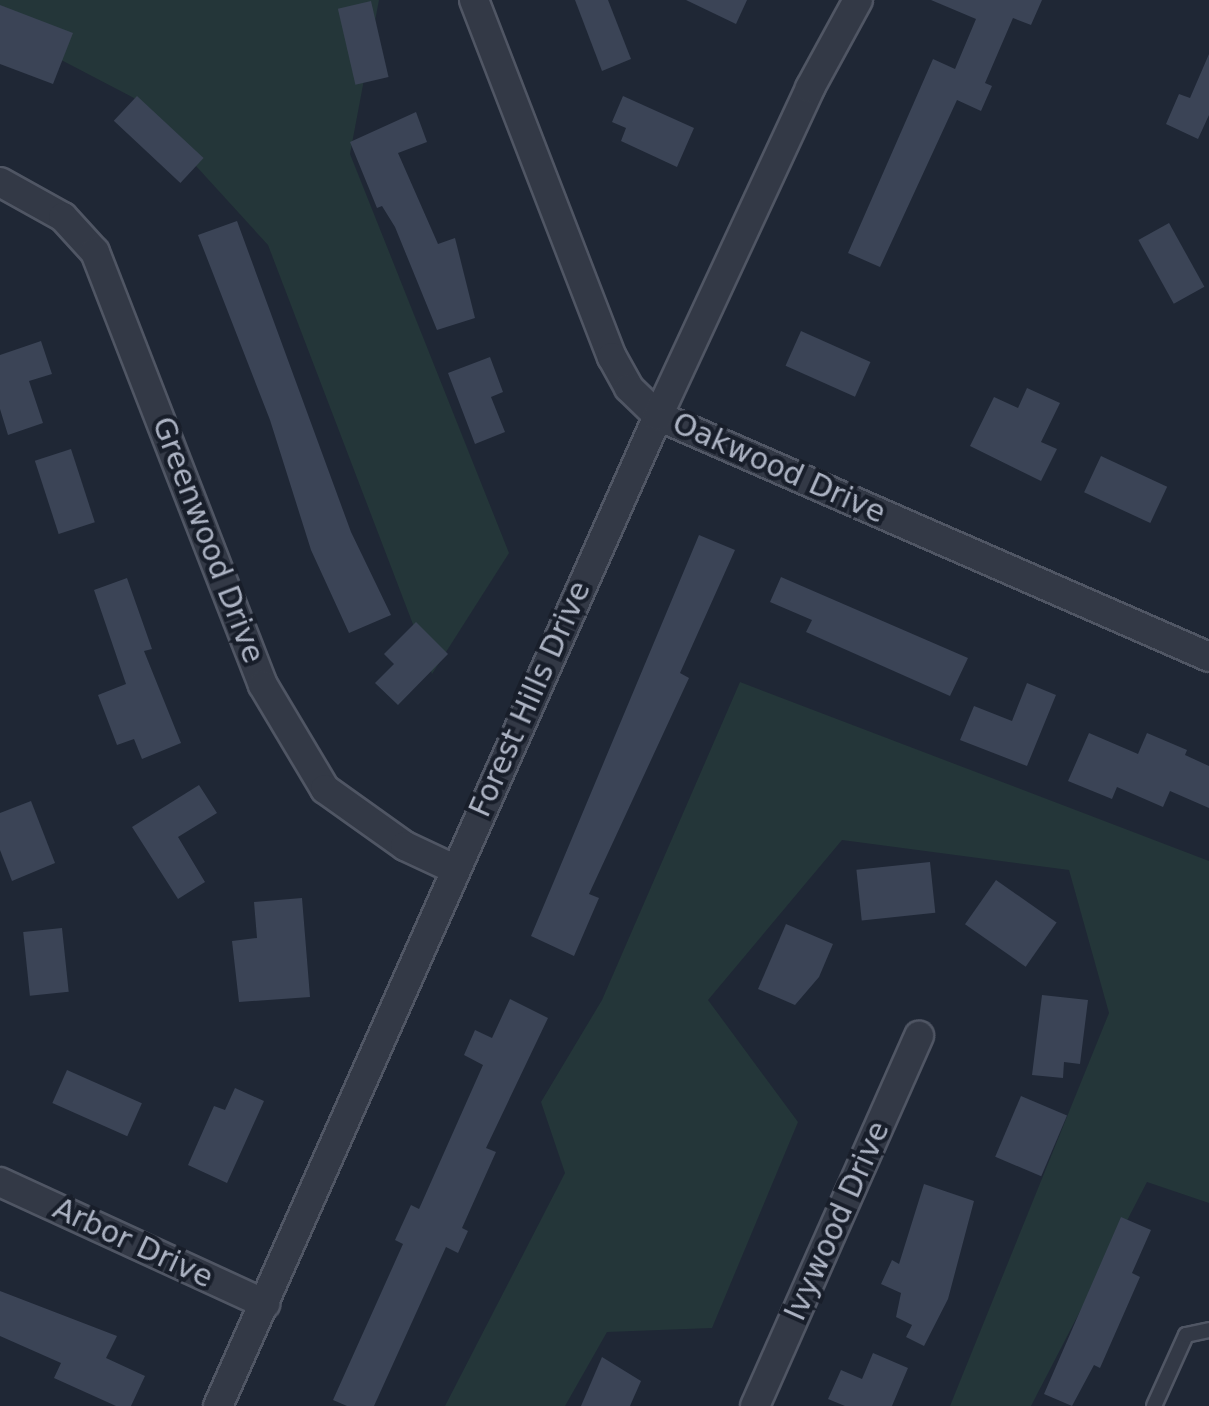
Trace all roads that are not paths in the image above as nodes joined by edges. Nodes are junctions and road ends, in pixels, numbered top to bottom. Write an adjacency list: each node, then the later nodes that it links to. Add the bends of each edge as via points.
1 (474, 0): 4 (street, Oakwood Drive, via 612,357 629,388)
2 (858, 0): 4 (street, Forest Hills Drive, via 810,88)
3 (0, 182): 6 (street, Greenwood Drive, via 63,217 95,252 263,685 324,789 405,846)
4 (658, 416): 5 (street, Oakwood Drive); 6 (street, Forest Hills Drive)
5 (1209, 656)
6 (454, 869): 9 (street, Forest Hills Drive)
7 (920, 1036): 12 (street, Ivywood Drive)
8 (0, 1182): 9 (street, Arbor Drive)
9 (265, 1304): 11 (street, Forest Hills Drive)
10 (1209, 1330): 13 (lane, via 1186,1334)
11 (218, 1406)
12 (755, 1406)
13 (1154, 1406)

